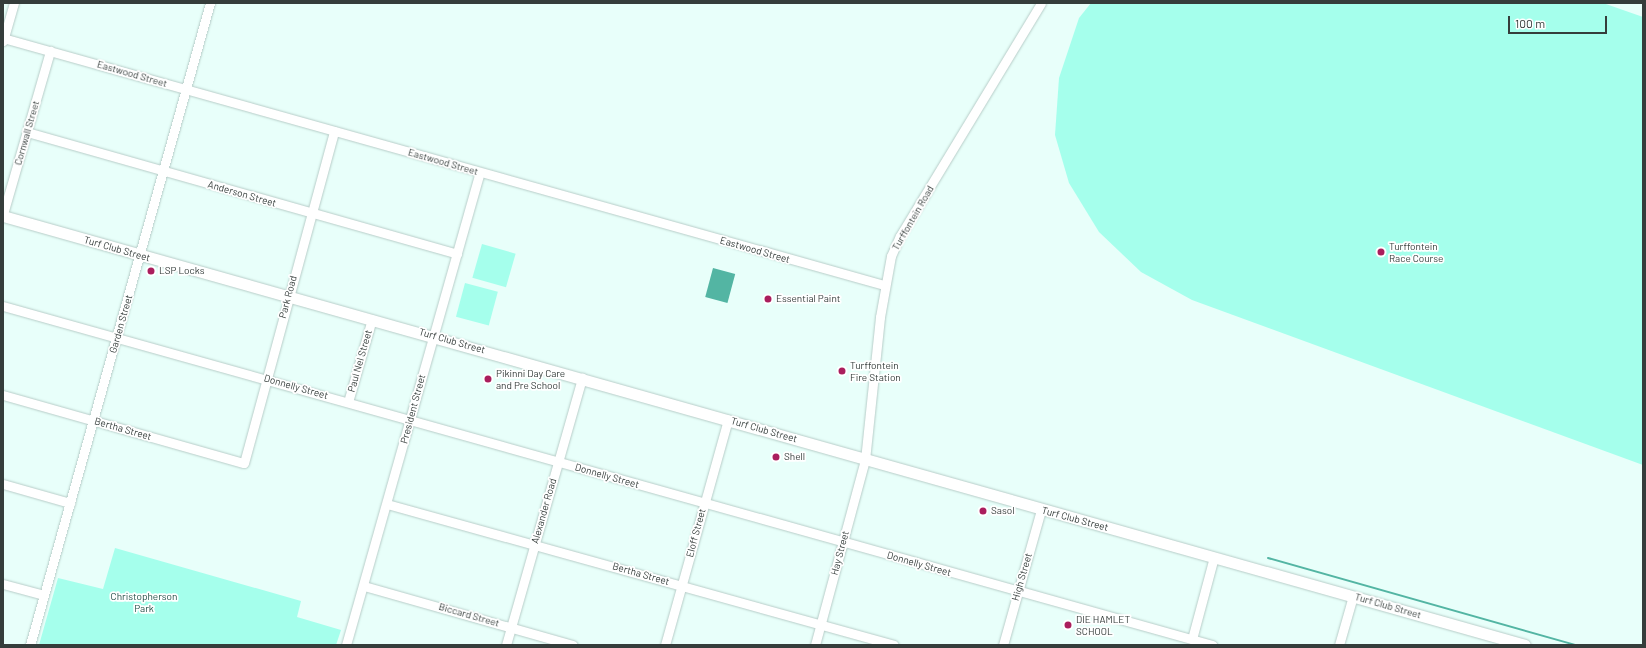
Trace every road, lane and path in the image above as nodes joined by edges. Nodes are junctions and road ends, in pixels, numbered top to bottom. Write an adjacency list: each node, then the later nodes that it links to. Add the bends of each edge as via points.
1 (14, 3): 4 (street)
2 (210, 3): 6 (street, Garden Street)
3 (1041, 3): 15 (street, Turffontein Road, via 900,236 891,256)
4 (3, 39): 5 (street, Eastwood Street)
5 (50, 51): 6 (street, Eastwood Street); 8 (street, Cornwall Street)
6 (185, 89): 7 (street, Eastwood Street); 9 (street, Garden Street)
7 (334, 131): 10 (street, Eastwood Street); 11 (street, Park Road)
8 (27, 132): 9 (street, Anderson Street); 12 (street, Cornwall Street)
9 (162, 172): 11 (street, Anderson Street); 14 (street, Garden Street)
10 (480, 173): 13 (street, President Street); 15 (street, Eastwood Street)
11 (311, 214): 13 (street, Anderson Street); 16 (street, Park Road)
12 (3, 215): 14 (main road, Turf Club Street)
13 (458, 254): 19 (street, President Street)
14 (140, 256): 16 (main road, Turf Club Street); 20 (street, Garden Street)
15 (884, 285): 28 (street, Turffontein Road)
16 (288, 296): 18 (main road, Turf Club Street); 22 (street, Park Road)
17 (3, 306): 20 (street, Donnelly Street)
18 (372, 319): 19 (main road, Turf Club Street); 24 (street, Paul Nel Street)
19 (433, 335): 21 (main road, Turf Club Street); 26 (street, President Street)
20 (117, 338): 22 (street, Donnelly Street); 25 (street, Garden Street)
21 (582, 378): 27 (main road, Turf Club Street); 29 (street, Alexander Road)
22 (266, 379): 24 (street, Donnelly Street); 30 (street, Park Road)
23 (3, 395): 25 (street, Bertha Street)
24 (348, 402): 26 (street, Donnelly Street)
25 (93, 420): 30 (street, Bertha Street); 32 (street, Garden Street)
26 (410, 420): 29 (street, Donnelly Street); 34 (street, President Street)
27 (728, 420): 28 (main road, Turf Club Street); 33 (street, Eloff Street)
28 (865, 460): 35 (main road, Turf Club Street); 36 (street, Hay Street)
29 (557, 462): 33 (street, Donnelly Street); 37 (street, Alexander Road)
30 (244, 463)
31 (3, 484): 32 (street)
32 (70, 503): 43 (street, Garden Street)
33 (704, 503): 36 (street, Donnelly Street); 41 (street, Eloff Street)
34 (387, 504): 37 (street, Bertha Street); 40 (street, President Street)
35 (1041, 510): 38 (main road, Turf Club Street); 42 (street, High Street)
36 (843, 542): 42 (street, Donnelly Street); 45 (street, Hay Street)
37 (534, 544): 41 (street, Bertha Street); 46 (street, Alexander Road)
38 (1214, 557): 44 (main road, Turf Club Street); 47 (street)
39 (3, 584): 43 (street)
40 (364, 586): 46 (street, Biccard Street); 50 (street, President Street)
41 (682, 586): 45 (street, Bertha Street); 53 (street, Eloff Street)
42 (1017, 591): 47 (street, Donnelly Street); 56 (street, High Street)
43 (44, 595): 49 (street, Garden Street)
44 (1353, 596): 48 (main road, Turf Club Street); 58 (street)
45 (820, 625): 54 (street, Hay Street); 55 (street, Bertha Street)
46 (511, 627): 51 (street, Alexander Road); 52 (street, Biccard Street)
47 (1192, 639): 57 (street, Donnelly Street)
48 (1505, 642): 59 (main road, Turf Club Street)
49 (30, 645)
50 (346, 645)
51 (506, 645)
52 (573, 645)
53 (665, 645)
54 (814, 645)
55 (894, 645)
56 (1003, 645)
57 (1212, 645)
58 (1339, 645)
59 (1525, 645)

